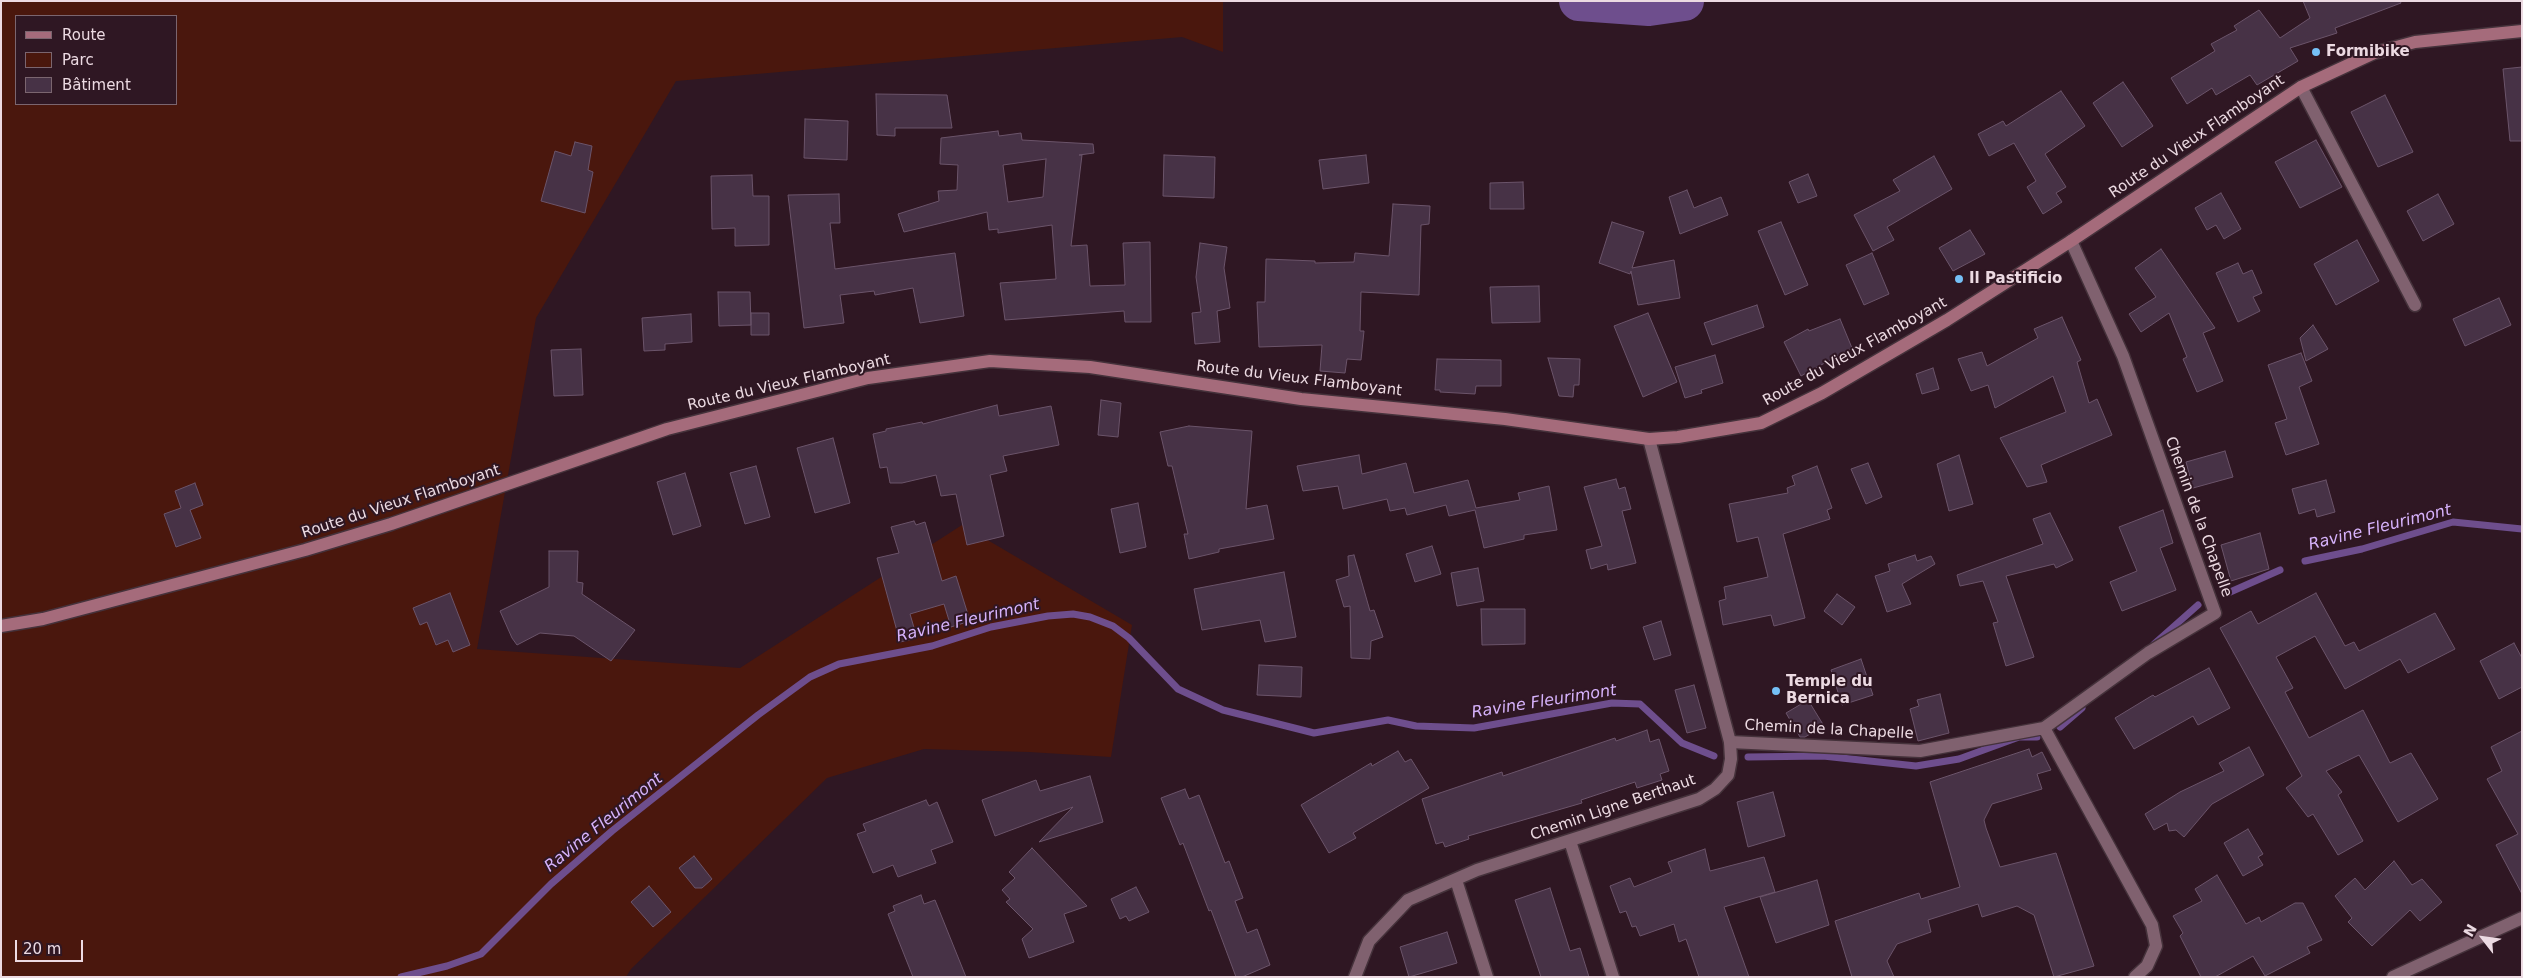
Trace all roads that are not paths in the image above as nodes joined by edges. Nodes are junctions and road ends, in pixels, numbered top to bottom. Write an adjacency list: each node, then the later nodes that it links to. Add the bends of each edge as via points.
1 (2522, 32): 2 (main road, Route du Vieux Flamboyant, via 2415,42 2374,53)
2 (2301, 86): 3 (main road, Route du Vieux Flamboyant); 4 (street)
3 (2071, 241): 5 (main road, Route du Vieux Flamboyant, via 1938,325 1822,393 1761,423); 7 (street, Chemin de la Chapelle, via 2123,356 2215,613 2148,653)
4 (2415, 305)
5 (1649, 439): 6 (main road, Route du Vieux Flamboyant, via 1505,419 1301,399 1090,367 990,361 868,378 667,429 391,524 305,550 43,620); 8 (street, Chemin Ligne Berthaut)
6 (1, 626)
7 (2044, 728): 8 (street, Chemin de la Chapelle, via 1920,751); 15 (street, via 2152,925 2156,946 2147,966)
8 (1730, 742): 9 (street, Chemin Ligne Berthaut, via 1728,775 1699,799)
9 (1570, 841): 10 (street, Chemin Ligne Berthaut, via 1477,870); 14 (street)
10 (1456, 880): 12 (street, Chemin Ligne Berthaut, via 1408,900 1369,941); 13 (street)
11 (2522, 918): 16 (street)
12 (1355, 977)
13 (1487, 977)
14 (1613, 977)
15 (2135, 977)
16 (2392, 977)

